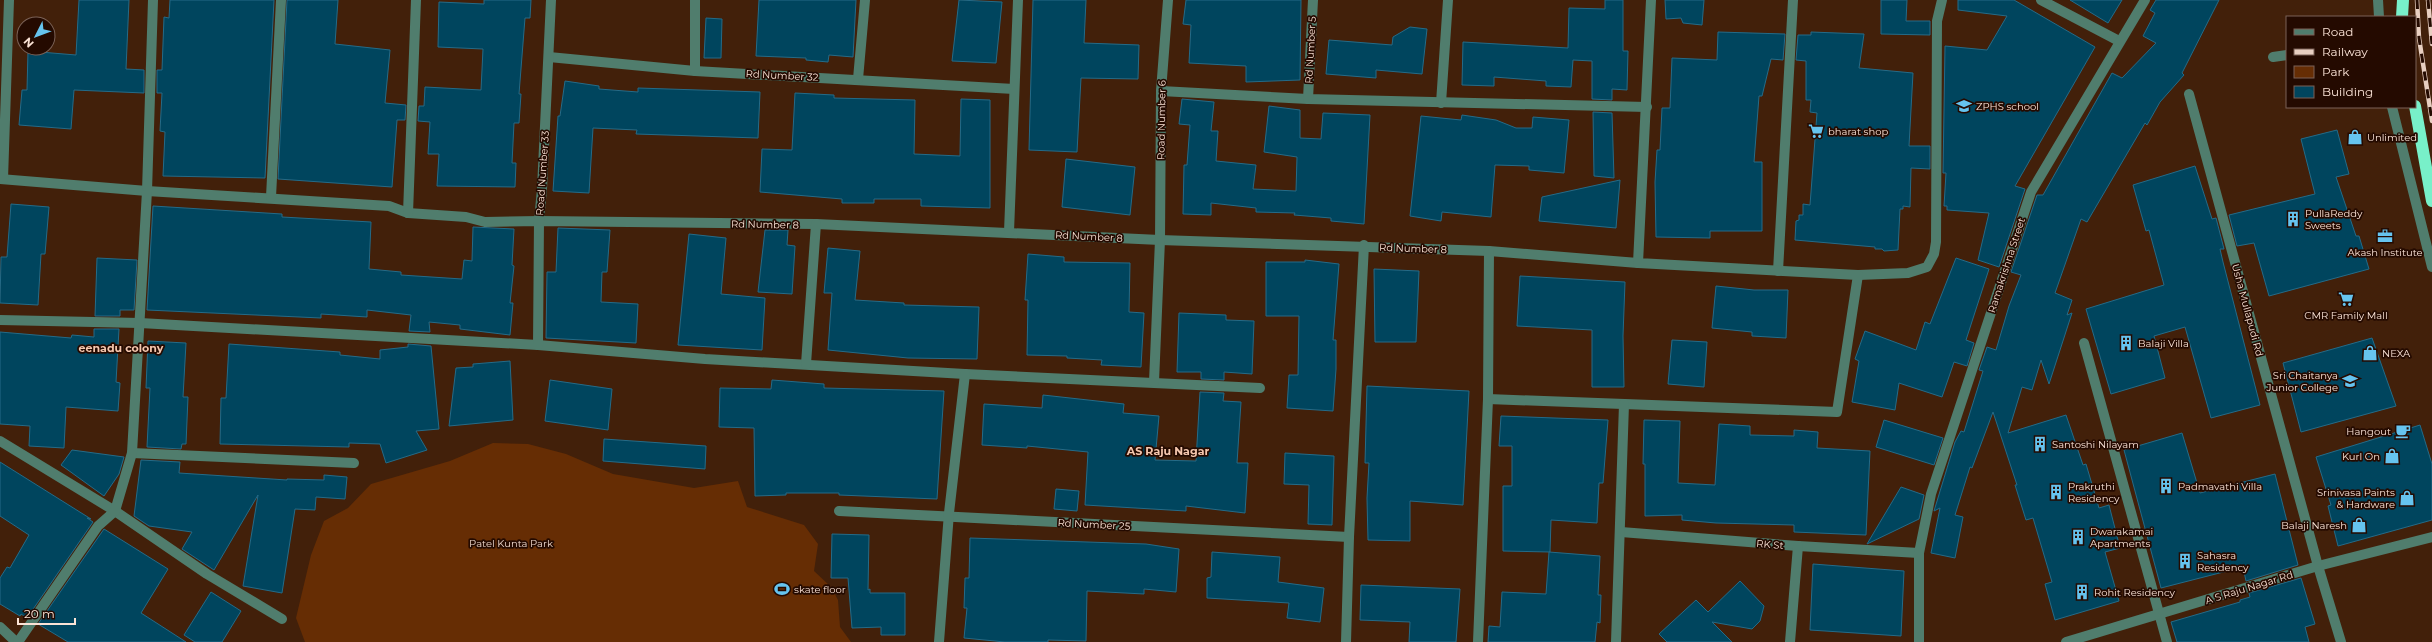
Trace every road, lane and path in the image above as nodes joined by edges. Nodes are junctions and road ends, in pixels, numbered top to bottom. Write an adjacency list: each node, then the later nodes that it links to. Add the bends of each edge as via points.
1 (10, 0): 35 (street)
2 (153, 0): 36 (street)
3 (281, 0): 37 (street)
4 (416, 0): 39 (street)
5 (551, 0): 23 (street, Road Number 33)
6 (695, 0): 25 (street)
7 (865, 0): 26 (street)
8 (1018, 0): 27 (street)
9 (1168, 0): 28 (street, Road Number 6)
10 (1313, 0): 30 (street, Rd Number 5)
11 (1448, 0): 31 (street)
12 (1651, 0): 32 (street)
13 (1792, 0): 48 (street)
14 (1942, 0): 49 (street, Rd Number 8, via 1937,21 1934,254 1927,267 1908,273)
15 (2041, 0): 21 (street)
16 (2145, 0): 21 (street, Ramakrishna Street)
17 (2378, 0): 19 (street)
18 (2403, 0): 20 (highway)
19 (2379, 16)
20 (2402, 16)
21 (2119, 41): 70 (street, Ramakrishna Street, via 2031,192 1931,494)
22 (2286, 54): 24 (street)
23 (549, 57): 25 (street, Rd Number 32); 40 (street, Road Number 33)
24 (2273, 57)
25 (695, 71): 26 (street, Rd Number 32)
26 (858, 79): 27 (street, Rd Number 32)
27 (1014, 89): 42 (street)
28 (1161, 91): 30 (street); 43 (street, Road Number 6)
29 (2189, 94): 71 (street, Usha Mullapudi Rd)
30 (1308, 99): 31 (street)
31 (1441, 103): 32 (street)
32 (1647, 107): 46 (street)
33 (2392, 108): 47 (street)
34 (2415, 108): 38 (highway)
35 (1, 179): 36 (street, Rd Number 8)
36 (147, 191): 37 (street, Rd Number 8); 51 (street)
37 (271, 197): 39 (street, Rd Number 8, via 389,206)
38 (2432, 201)
39 (408, 213): 40 (street, Rd Number 8, via 466,217 485,222)
40 (539, 221): 41 (street, Rd Number 8); 53 (street, Road Number 33)
41 (816, 224): 42 (street, Rd Number 8); 54 (street)
42 (1009, 232): 43 (street, Rd Number 8)
43 (1160, 240): 44 (street, Rd Number 8); 56 (street, Road Number 6)
44 (1364, 245): 45 (street, Rd Number 8); 67 (street)
45 (1489, 251): 46 (street, Rd Number 8); 58 (street)
46 (1638, 263): 48 (street, Rd Number 8)
47 (2432, 267)
48 (1778, 271): 49 (street, Rd Number 8)
49 (1858, 275): 59 (street, via 1837,412)
50 (0, 320): 51 (street)
51 (140, 323): 53 (street); 61 (street)
52 (2084, 344): 72 (street)
53 (538, 345): 54 (street, via 705,359)
54 (806, 364): 55 (street)
55 (965, 374): 56 (street); 65 (street)
56 (1154, 382): 57 (street)
57 (1260, 388)
58 (1488, 399): 59 (street); 78 (street)
59 (1624, 404): 66 (street)
60 (0, 441): 63 (street)
61 (132, 453): 62 (street); 63 (street)
62 (354, 463)
63 (115, 511): 73 (street, via 207,574); 75 (street, via 98,526)
64 (839, 511): 65 (street, Rd Number 25)
65 (949, 517): 67 (street, Rd Number 25); 76 (street)
66 (1621, 532): 69 (street, RK St); 79 (street)
67 (1349, 537): 77 (street)
68 (2432, 537): 71 (street, A S Raju Nagar Rd)
69 (1798, 546): 70 (street, RK St); 80 (street)
70 (1919, 553): 81 (street, Ramakrishna Street)
71 (2318, 566): 72 (street, A S Raju Nagar Rd); 84 (street, Usha Mullapudi Rd)
72 (2158, 615): 82 (street, A S Raju Nagar Rd); 83 (street)
73 (282, 619)
74 (0, 628): 75 (street)
75 (17, 642)
76 (939, 642)
77 (1346, 642)
78 (1478, 642)
79 (1616, 642)
80 (1790, 642)
81 (1919, 642)
82 (2066, 642)
83 (2167, 642)
84 (2341, 642)

